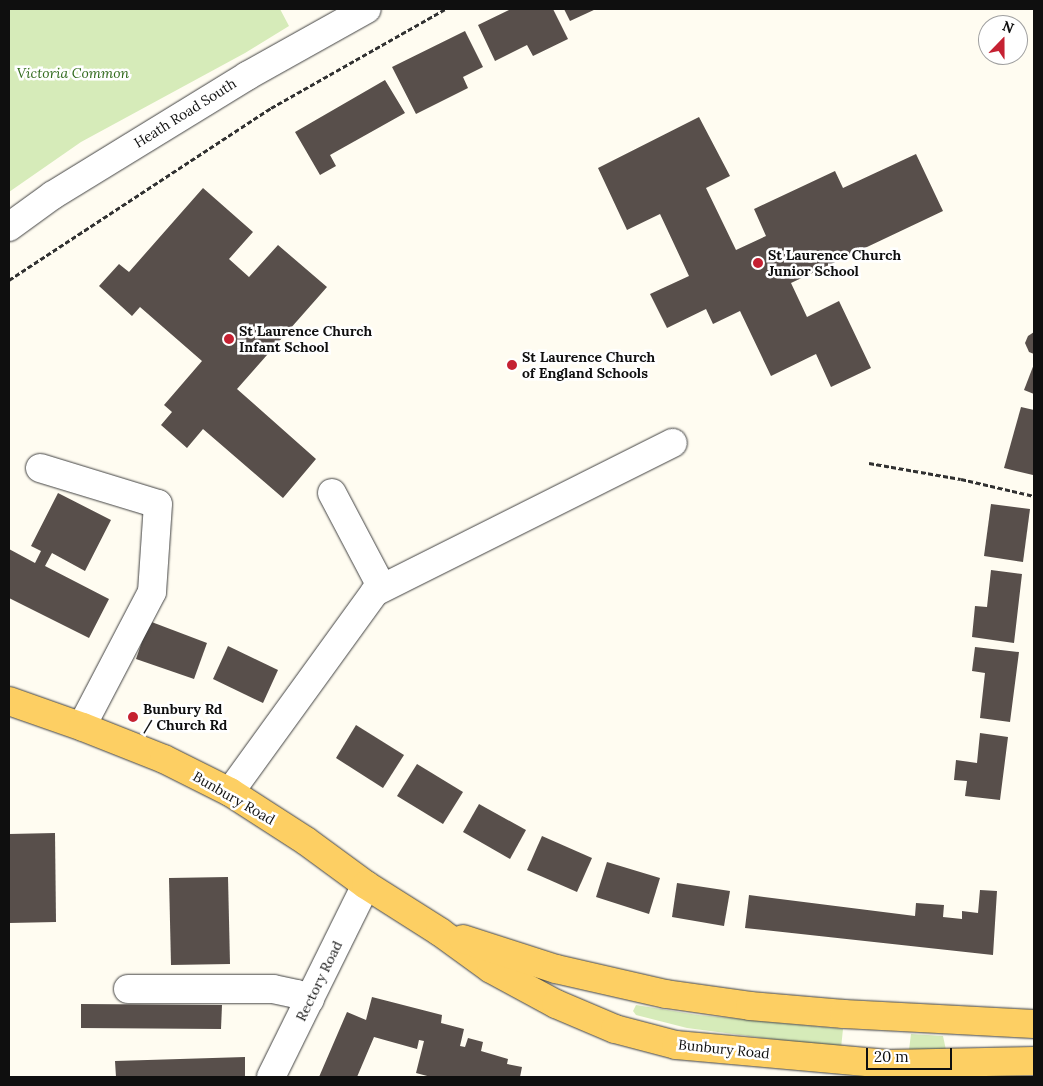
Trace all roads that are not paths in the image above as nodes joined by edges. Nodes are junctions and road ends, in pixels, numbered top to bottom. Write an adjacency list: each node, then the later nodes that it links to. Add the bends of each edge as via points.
1 (367, 9): 2 (street, Heath Road South, via 247,76 52,195)
2 (9, 226)
3 (673, 443): 6 (street)
4 (40, 468): 8 (street, via 158,504 152,592)
5 (332, 493): 6 (street)
6 (382, 588): 9 (street, via 368,598)
7 (9, 701): 8 (main road, Bunbury Road)
8 (82, 726): 9 (main road, Bunbury Road, via 164,759)
9 (230, 792): 10 (main road, Bunbury Road)
10 (366, 885): 11 (main road, Bunbury Road); 13 (street, Rectory Road)
11 (440, 932): 14 (main road, Bunbury Road, via 556,968 666,994 750,1006 844,1014); 15 (main road, Bunbury Road, via 491,969 556,1004 615,1029 676,1045 888,1064)
12 (128, 989): 13 (street, via 273,989)
13 (310, 1000): 16 (street, Rectory Road)
14 (1034, 1023): 15 (main road)
15 (1024, 1067)
16 (271, 1077)

